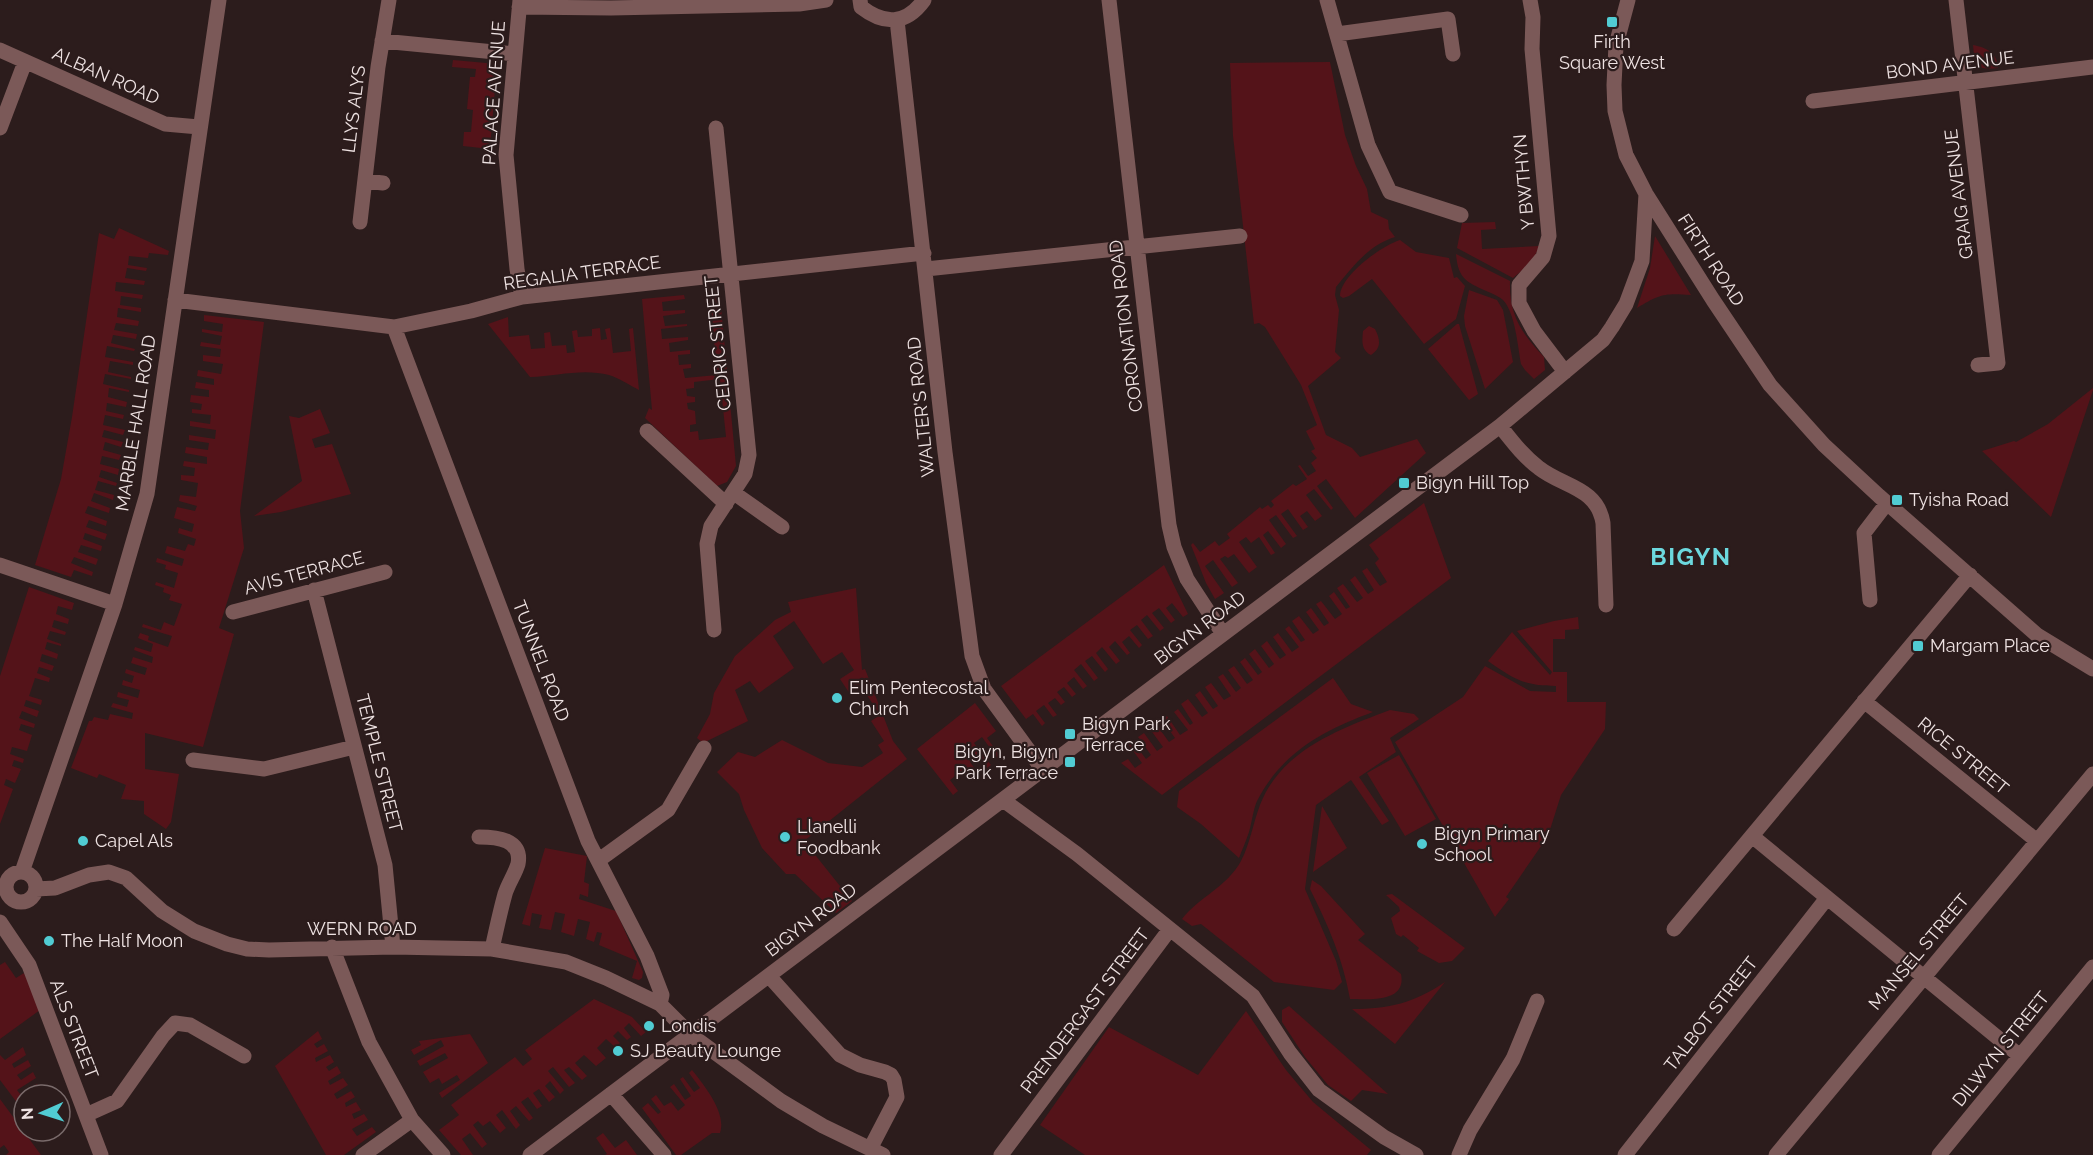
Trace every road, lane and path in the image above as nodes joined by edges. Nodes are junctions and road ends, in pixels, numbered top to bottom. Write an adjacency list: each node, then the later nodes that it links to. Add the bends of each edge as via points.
1 (219, 0): 22 (street, MARBLE HALL ROAD)
2 (389, 0): 14 (street, LLYS ALYS)
3 (826, 0): 11 (street, via 611,8)
4 (860, 0): 12 (street, via 861,7 873,16)
5 (924, 0): 12 (street)
6 (1109, 0): 31 (street, CORONATION ROAD)
7 (1327, 0): 13 (street)
8 (1530, 0): 39 (street, Y BWTHYN, via 1549,236 1544,257 1519,285 1519,303 1534,331)
9 (1628, 0): 27 (street, FIRTH ROAD, via 1616,45 1615,111 1626,155)
10 (1956, 0): 20 (street, GRAIG AVENUE)
11 (519, 3): 16 (street, PALACE AVENUE)
12 (897, 20): 32 (street, WALTER'S ROAD)
13 (1337, 34): 17 (street, via 1448,19); 28 (street, via 1368,145 1389,192)
14 (382, 41): 16 (street); 25 (street, LLYS ALYS)
15 (0, 50): 18 (street, ALBAN ROAD)
16 (515, 54): 35 (street, PALACE AVENUE, via 506,155)
17 (1453, 54)
18 (26, 62): 22 (street, ALBAN ROAD, via 165,124); 23 (street)
19 (2093, 67): 20 (street, BOND AVENUE)
20 (1965, 82): 21 (street, BOND AVENUE); 38 (street, GRAIG AVENUE, via 1998,363)
21 (1813, 101)
22 (199, 127): 36 (street, MARBLE HALL ROAD)
23 (0, 128)
24 (716, 128): 34 (street, CEDRIC STREET)
25 (364, 181): 26 (street); 29 (street, LLYS ALYS)
26 (383, 183)
27 (1646, 194): 39 (street, BIGYN ROAD, via 1642,261 1626,304 1603,340); 43 (street, FIRTH ROAD, via 1770,385 1824,445)
28 (1461, 215)
29 (360, 222)
30 (1240, 236): 31 (street)
31 (1136, 247): 33 (street); 54 (street, CORONATION ROAD, via 1169,525 1187,579)
32 (924, 253): 33 (street, WALTER'S ROAD); 34 (street, REGALIA TERRACE)
33 (926, 269): 60 (street, WALTER'S ROAD, via 972,656 984,689)
34 (730, 274): 35 (street, REGALIA TERRACE); 42 (street, CEDRIC STREET, via 749,455 745,474)
35 (522, 297): 37 (street, REGALIA TERRACE)
36 (175, 300): 37 (street, REGALIA TERRACE); 50 (street, MARBLE HALL ROAD, via 147,494)
37 (394, 327): 66 (street, TUNNEL ROAD)
38 (1978, 365)
39 (1566, 372): 40 (street, BIGYN ROAD)
40 (1500, 426): 51 (street, via 1540,469 1593,498 1601,510); 54 (street, BIGYN ROAD)
41 (647, 431): 42 (street)
42 (730, 499): 44 (street); 53 (street, CEDRIC STREET, via 711,526 707,544)
43 (1883, 500): 47 (street); 49 (street, via 1864,533)
44 (782, 527)
45 (0, 565): 50 (street)
46 (385, 572): 48 (street, AVIS TERRACE)
47 (1970, 575): 55 (street, via 2037,635); 56 (street)
48 (314, 590): 52 (street, AVIS TERRACE); 57 (street, TEMPLE STREET)
49 (1870, 600)
50 (115, 604): 67 (street, MARBLE HALL ROAD)
51 (1606, 605)
52 (233, 612)
53 (714, 630)
54 (1223, 634): 60 (street, BIGYN ROAD)
55 (2093, 669)
56 (1864, 701): 63 (street); 65 (street, RICE STREET)
57 (354, 747): 59 (street, via 264,769); 75 (street, TEMPLE STREET, via 385,865)
58 (704, 748): 66 (street, via 668,810)
59 (193, 760)
60 (1043, 770): 62 (street, BIGYN ROAD)
61 (2093, 774): 65 (street, MANSEL STREET)
62 (1003, 800): 72 (street); 78 (street, BIGYN ROAD)
63 (1752, 836): 69 (street); 73 (street)
64 (479, 837): 76 (street, via 510,842 517,851 518,862)
65 (2037, 841): 79 (street, MANSEL STREET)
66 (599, 860): 81 (street, TUNNEL ROAD, via 647,956 662,995)
67 (10, 873): 68 (street, via 31,875); 70 (street, via 6,887)
68 (36, 889): 70 (street, via 28,900); 74 (street, WERN ROAD, via 55,888 109,872 126,878 162,911 194,931 227,944 268,950)
69 (1827, 898): 79 (street); 97 (street, TALBOT STREET)
70 (14, 900): 71 (street)
71 (0, 922): 86 (street, ALS STREET, via 29,965)
72 (1170, 929): 94 (street, PRENDERGAST STREET); 95 (street, via 1253,996 1319,1090)
73 (1674, 929)
74 (332, 947): 75 (street, WERN ROAD); 87 (street, via 369,1042)
75 (393, 947): 76 (street, WERN ROAD)
76 (492, 949): 81 (street, WERN ROAD, via 566,962)
77 (2093, 967): 84 (street, DILWYN STREET)
78 (769, 976): 82 (street, BIGYN ROAD); 88 (street, via 840,1055 891,1075 897,1097)
79 (1924, 977): 84 (street); 98 (street, MANSEL STREET)
80 (1537, 1001): 96 (street, via 1513,1059)
81 (660, 1004): 82 (street, WERN ROAD)
82 (691, 1035): 85 (street, BIGYN ROAD); 88 (street, WERN ROAD, via 781,1101)
83 (244, 1056): 86 (street, via 190,1025 175,1023 117,1101)
84 (2020, 1056): 99 (street, DILWYN STREET)
85 (611, 1094): 92 (street, BIGYN ROAD); 93 (street)
86 (86, 1115): 89 (street, ALS STREET)
87 (412, 1120): 90 (street); 91 (street)
88 (876, 1152)
89 (101, 1155)
90 (363, 1155)
91 (443, 1155)
92 (530, 1155)
93 (664, 1155)
94 (1001, 1155)
95 (1416, 1155)
96 (1459, 1155)
97 (1625, 1155)
98 (1776, 1155)
99 (1939, 1155)

